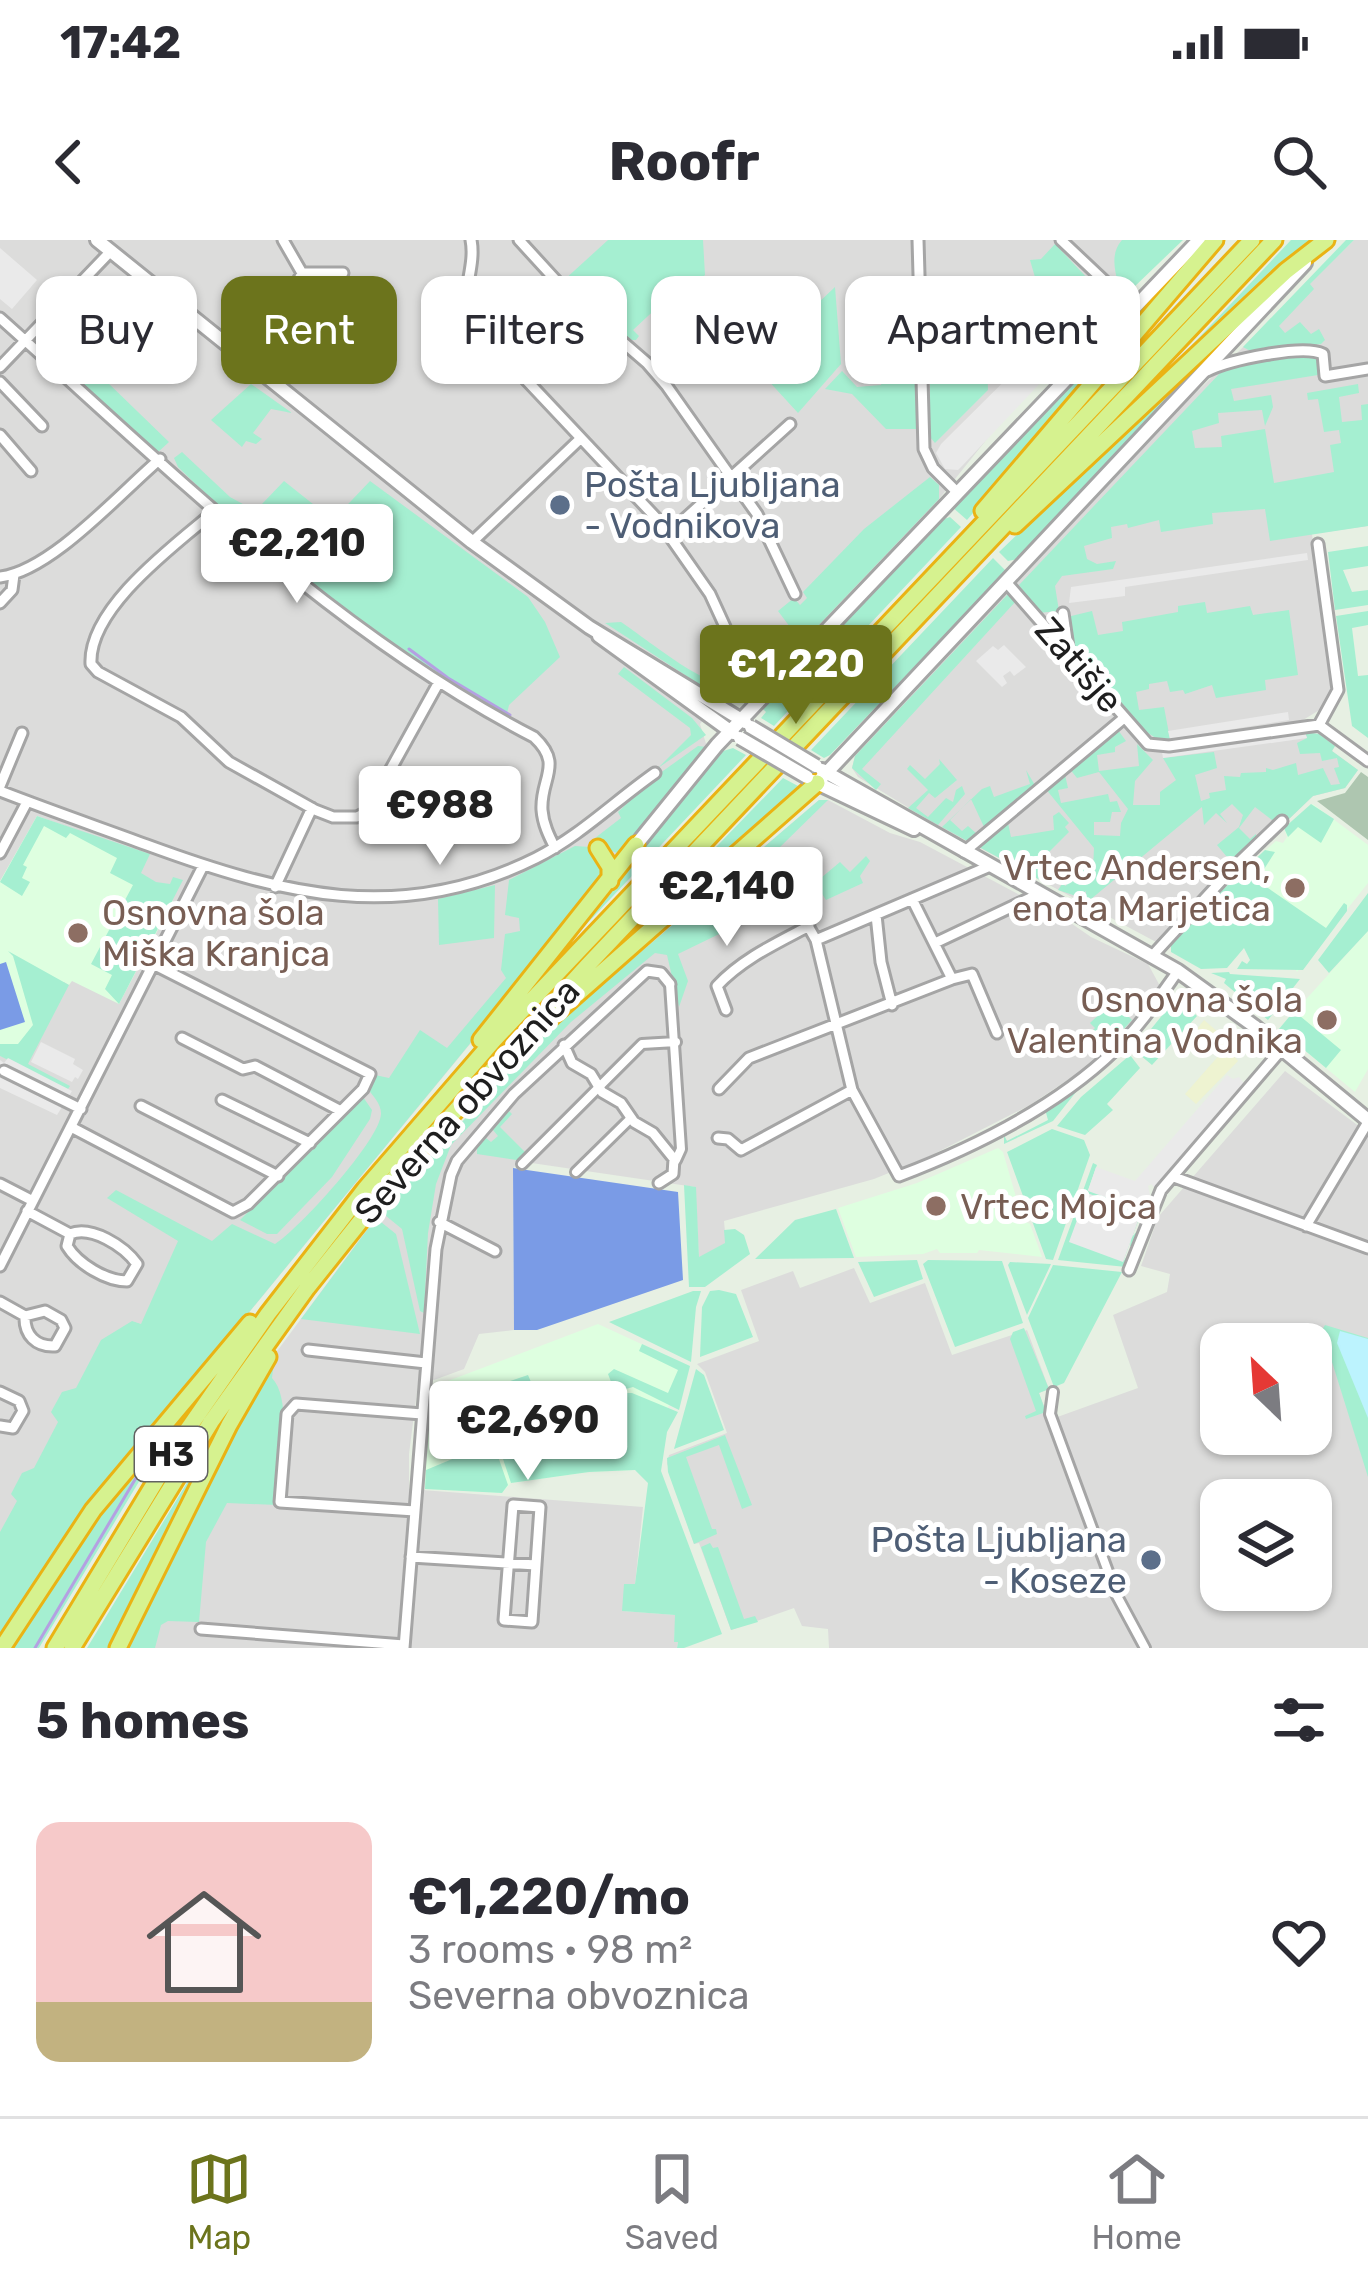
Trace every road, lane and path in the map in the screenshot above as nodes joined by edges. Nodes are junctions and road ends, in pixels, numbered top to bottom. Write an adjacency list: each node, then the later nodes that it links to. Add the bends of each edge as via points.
1 (97, 240): 12 (street)
2 (283, 240): 13 (street)
3 (471, 240): 32 (street, via 467,316)
4 (519, 240): 35 (street, via 646,363)
5 (918, 240): 36 (street, via 924,449)
6 (1061, 240): 16 (street)
7 (1199, 240): 17 (street)
8 (1215, 240): 42 (highway, via 963,533)
9 (1252, 240): 42 (highway, Severna obvoznica / H3)
10 (1274, 240): 41 (highway, Severna obvoznica / H3)
11 (1326, 240): 19 (street); 41 (highway)
12 (116, 246): 20 (street); 21 (street)
13 (302, 273): 14 (street); 15 (street)
14 (343, 273)
15 (300, 276)
16 (1099, 276)
17 (1140, 301)
18 (0, 317): 21 (street)
19 (1240, 333): 22 (street, via 1243,350); 25 (street)
20 (221, 340)
21 (26, 341): 23 (street); 33 (street)
22 (1255, 358): 24 (street, via 1318,350 1325,376); 25 (street)
23 (0, 368)
24 (1368, 369)
25 (1204, 372): 45 (street)
26 (0, 382): 30 (street)
27 (272, 384): 39 (street)
28 (1061, 384): 36 (street)
29 (790, 424): 35 (street)
30 (42, 426)
31 (0, 435): 34 (street)
32 (579, 440): 38 (street); 39 (street)
33 (160, 459): 37 (street); 43 (street, via 48,559)
34 (31, 471)
35 (732, 478): 38 (street); 46 (street)
36 (958, 493): 54 (street)
37 (215, 511): 51 (street); 63 (street, via 126,587 91,664 181,717 229,762)
38 (668, 534): 52 (street, via 716,605)
39 (472, 542): 49 (street)
40 (1318, 544): 55 (street, via 1338,690)
41 (975, 556): 96 (highway, Severna obvoznica / H3)
42 (943, 567): 96 (highway, Severna obvoznica / H3)
43 (14, 575): 44 (street); 47 (street)
44 (0, 577)
45 (1006, 582): 50 (street, Zatišje); 60 (street)
46 (795, 594)
47 (0, 603)
48 (1063, 613): 50 (street)
49 (589, 627): 54 (street); 57 (street)
50 (1069, 654): 53 (street, Zatišje)
51 (439, 682): 63 (street, via 367,812 333,817); 67 (street, via 546,748 542,816)
52 (745, 682)
53 (1124, 718): 55 (street, Zatišje, via 1154,747); 69 (street)
54 (746, 723): 57 (street); 60 (street, bridge)
55 (1319, 725): 58 (street)
56 (22, 733): 61 (street)
57 (735, 735): 60 (street, bridge); 66 (street)
58 (1368, 761)
59 (656, 773): 65 (street)
60 (817, 775): 69 (street); 96 (highway)
61 (0, 789): 62 (street)
62 (27, 802): 70 (street); 71 (street)
63 (313, 808): 74 (street)
64 (1282, 821): 82 (street)
65 (578, 833): 67 (street); 68 (street)
66 (636, 845): 68 (street, via 617,854); 73 (highway)
67 (555, 848): 74 (street, via 503,873 412,896 368,900)
68 (598, 848): 73 (highway)
69 (964, 852): 72 (street)
70 (0, 853)
71 (203, 866): 74 (street); 83 (street)
72 (990, 866): 75 (street); 77 (street)
73 (610, 881): 96 (highway, via 478,1045)
74 (275, 887)
75 (1041, 893): 81 (street); 82 (street)
76 (792, 898): 79 (street)
77 (913, 899): 78 (street); 81 (street)
78 (876, 915): 80 (street); 87 (street)
79 (809, 926): 80 (street); 88 (street, via 717,986)
80 (816, 940): 89 (street)
81 (935, 944): 85 (street)
82 (1153, 955): 84 (street)
83 (155, 965): 102 (street); 103 (street, via 370,1074)
84 (1178, 970): 94 (street); 99 (street, via 1139,1025 1072,1086 899,1176)
85 (952, 980): 87 (street); 90 (street, via 972,974)
86 (670, 984): 92 (street); 93 (street, via 647,970)
87 (892, 1005): 89 (street)
88 (726, 1010)
89 (836, 1027): 98 (street, via 749,1058); 99 (street)
90 (997, 1033)
91 (182, 1038): 103 (street)
92 (676, 1042): 97 (street, via 642,1044); 109 (street)
93 (564, 1045): 97 (street); 117 (street, via 457,1161)
94 (1282, 1049): 105 (street); 113 (street)
95 (4, 1071): 102 (street)
96 (465, 1085): 123 (highway, Severna obvoznica / H3); 125 (highway, Severna obvoznica / H3)
97 (599, 1088): 104 (street); 110 (street)
98 (719, 1089)
99 (852, 1090): 107 (street, via 741,1150)
100 (222, 1100): 108 (street)
101 (141, 1106): 112 (street)
102 (81, 1109): 106 (street)
103 (341, 1111): 108 (street)
104 (631, 1118): 109 (street); 111 (street)
105 (1368, 1121): 118 (street)
106 (71, 1127): 112 (street, via 230,1212); 116 (street)
107 (718, 1138)
108 (310, 1143): 112 (street)
109 (675, 1162): 115 (street)
110 (522, 1164)
111 (576, 1172)
112 (278, 1176)
113 (1174, 1177): 118 (street); 124 (street, via 1155,1200)
114 (0, 1184): 116 (street)
115 (659, 1184)
116 (30, 1206): 119 (street); 122 (street)
117 (439, 1222): 121 (street); 129 (street)
118 (1306, 1226): 120 (street)
119 (70, 1234): 119 (street, via 84,1229 132,1256 134,1273 118,1282 78,1260 67,1246)
120 (1368, 1248)
121 (496, 1251)
122 (0, 1266)
123 (301, 1269): 140 (highway, via 104,1496); 141 (highway, Severna obvoznica / H3, via 183,1436)
124 (1129, 1270)
125 (307, 1288): 142 (highway, Severna obvoznica / H3, via 190,1453); 143 (highway)
126 (0, 1302): 127 (street)
127 (26, 1316): 127 (street, via 45,1311 61,1320 62,1338 46,1347 30,1338)
128 (308, 1350): 129 (street)
129 (426, 1363): 132 (street)
130 (0, 1392): 133 (street, via 23,1411 14,1428)
131 (1053, 1392): 144 (street, via 1050,1414 1117,1596)
132 (422, 1414): 134 (street); 134 (street, via 296,1404 287,1414 280,1502)
133 (0, 1426)
134 (415, 1511): 135 (street)
135 (411, 1557): 136 (street); 139 (street)
136 (508, 1563): 137 (street); 137 (street, via 504,1620 532,1622); 137 (street, via 513,1505 540,1507)
137 (536, 1565)
138 (201, 1629): 139 (street)
139 (404, 1646)
140 (2, 1648)
141 (55, 1648)
142 (71, 1648)
143 (118, 1648)
144 (1145, 1648)

